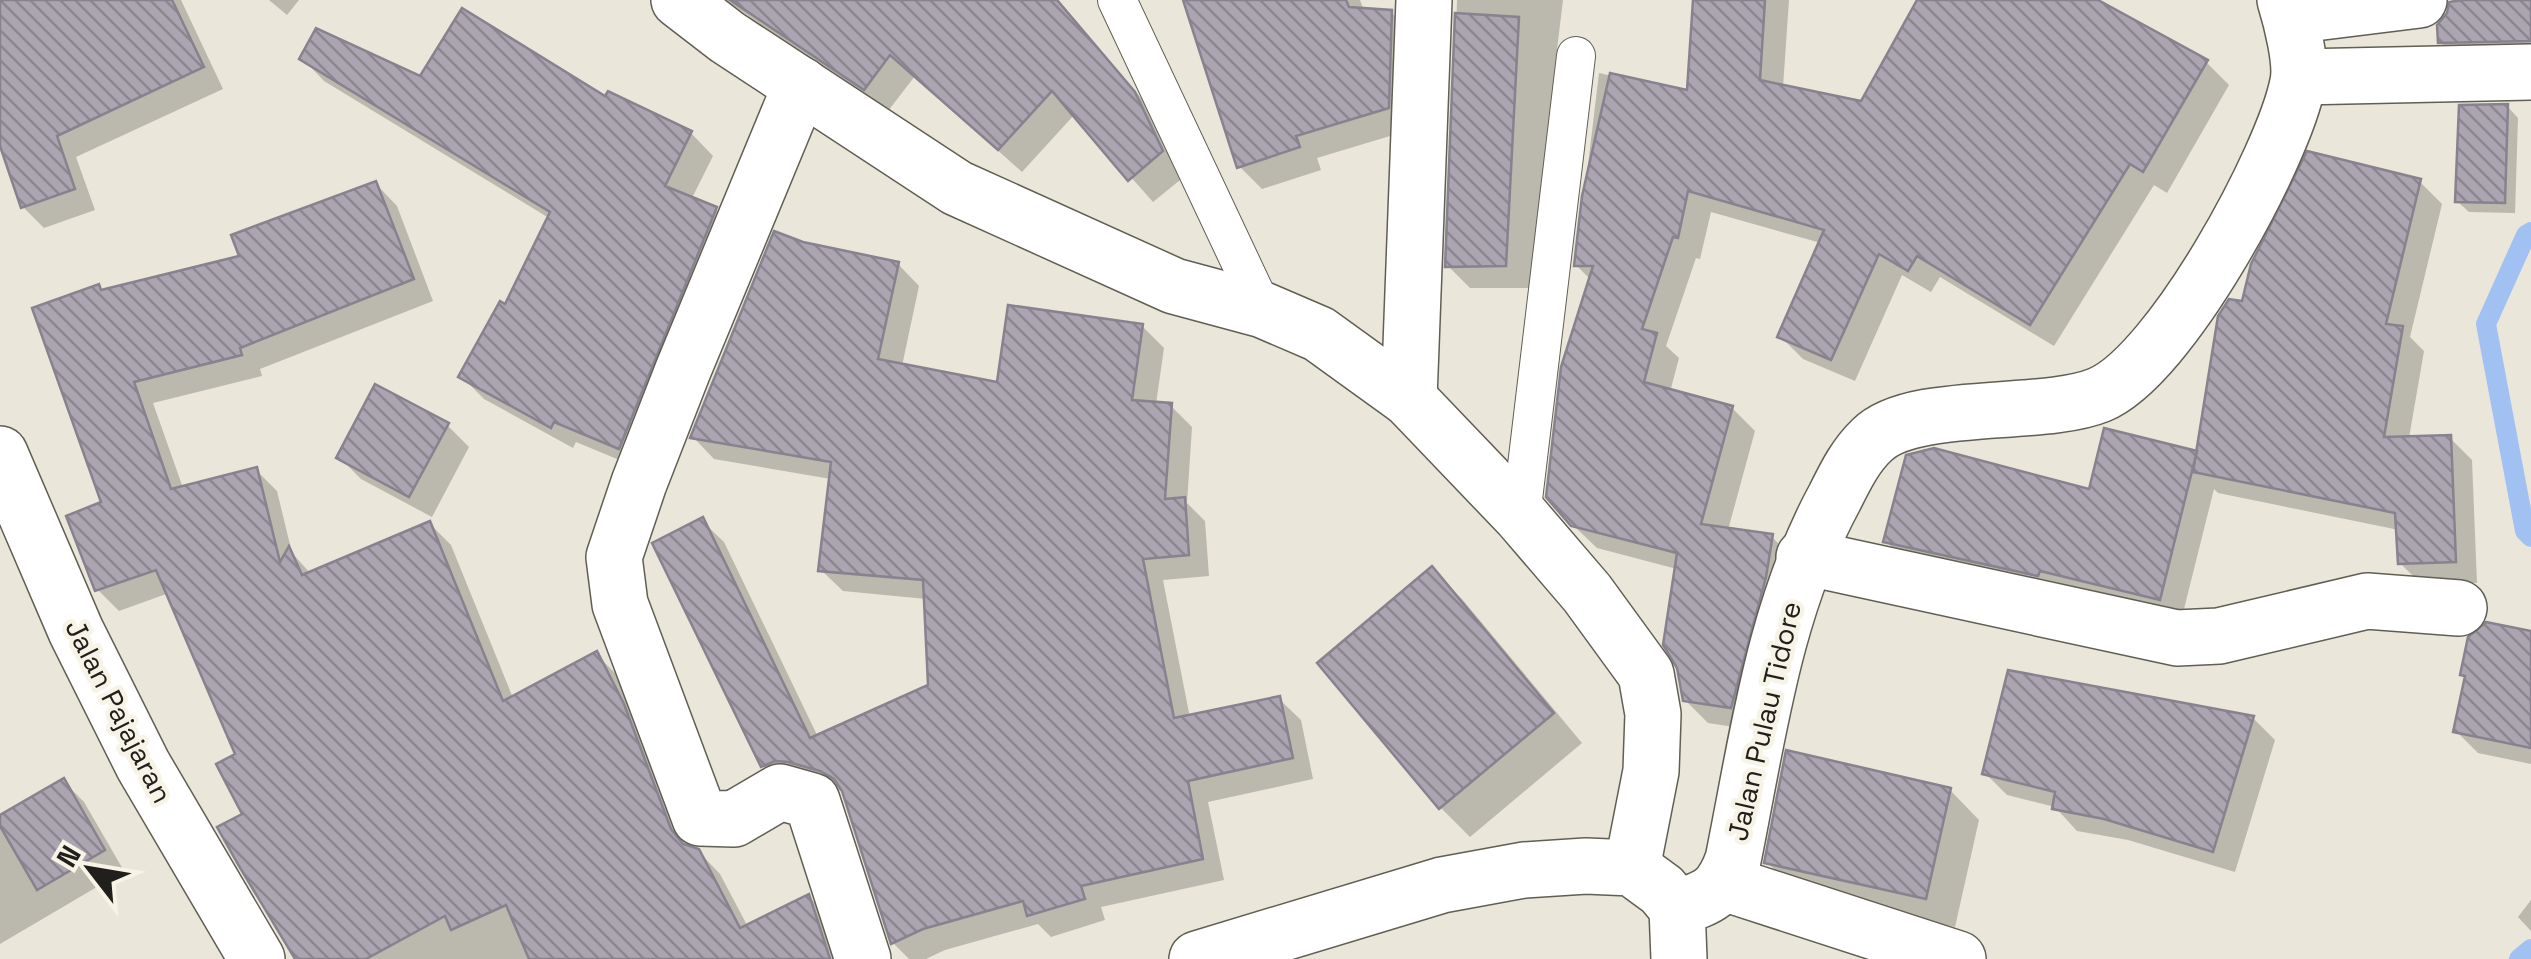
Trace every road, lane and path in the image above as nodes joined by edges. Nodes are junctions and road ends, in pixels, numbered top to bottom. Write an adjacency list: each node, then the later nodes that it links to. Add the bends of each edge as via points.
1 (679, 0): 9 (street)
2 (1117, 0): 10 (lane)
3 (1424, 0): 11 (street)
4 (2419, 0): 5 (street)
5 (2288, 8): 8 (street, Jalan Pulau Tidore)
6 (1576, 56): 13 (lane)
7 (2531, 72): 8 (street)
8 (2300, 77): 14 (street, Jalan Pulau Tidore, via 2287,124 2240,222 2167,336 2132,374 2100,395 1948,415 1901,424 1874,438 1852,465)
9 (800, 85): 10 (street, via 957,188 1174,286); 20 (street, via 682,370 614,557 620,604 700,818 734,818 780,792 812,801)
10 (1263, 310): 11 (street, via 1320,334)
11 (1409, 399): 13 (street)
12 (0, 454): 19 (street, Jalan Pajajaran, via 143,765)
13 (1521, 516): 16 (street, via 1646,674 1653,714 1650,771)
14 (1804, 557): 15 (street, via 2178,638 2219,636 2368,601); 17 (street, Jalan Pulau Tidore, via 1774,653)
15 (2459, 608)
16 (1632, 868): 18 (street, via 1662,890); 21 (street, via 1524,870 1442,884)
17 (1724, 883): 18 (street); 22 (street)
18 (1678, 934)
19 (258, 959)
20 (863, 959)
21 (1198, 959)
22 (1958, 959)

